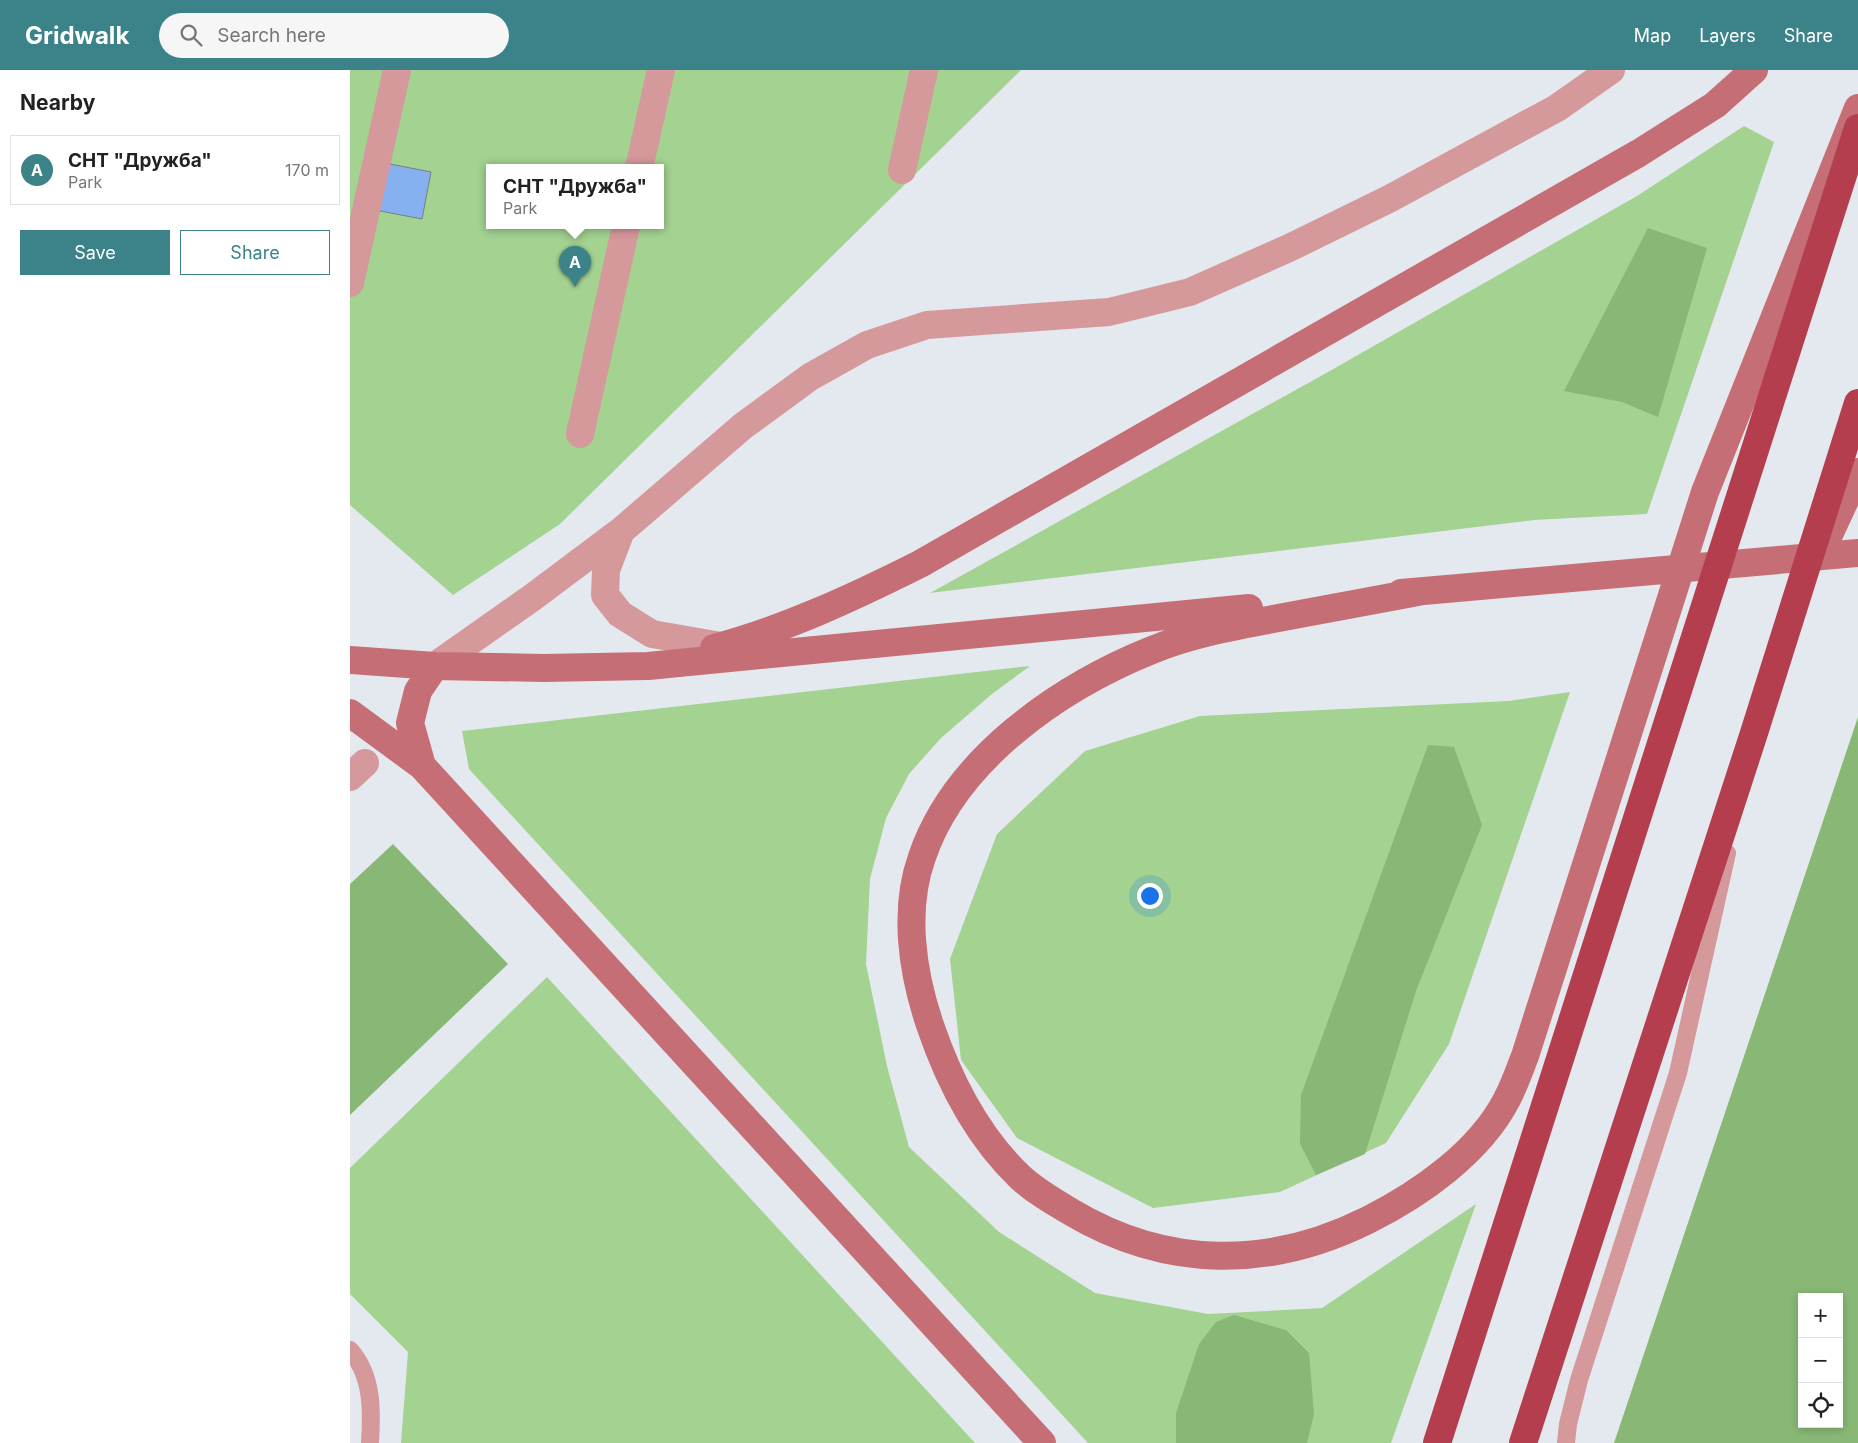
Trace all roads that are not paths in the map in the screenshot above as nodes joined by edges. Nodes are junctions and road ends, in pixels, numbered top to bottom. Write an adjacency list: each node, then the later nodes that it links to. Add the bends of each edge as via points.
1 (397, 70): 11 (street)
2 (661, 70): 8 (street)
3 (924, 70): 9 (street)
4 (1611, 70): 15 (street, via 1557,108 1389,200 1190,292 1109,312 927,325 867,345 810,377 742,426)
5 (1754, 70): 19 (main road, via 1715,105 1639,153 920,564 853,598)
6 (1858, 108): 17 (main road, via 1705,492 1525,1056 1497,1115 1451,1166 1420,1190 1345,1232 1313,1243 1272,1253 1234,1257 1199,1255 1123,1238 1085,1220 1022,1178 992,1146 972,1117 936,1044 913,952 911,916 914,883 921,857 943,809 971,772 996,747 1066,694 1111,668 1203,633)
7 (1858, 128): 29 (highway)
8 (640, 164)
9 (902, 170)
10 (625, 229): 13 (street)
11 (350, 283)
12 (1858, 403): 18 (highway)
13 (580, 434)
14 (1858, 472): 18 (main road)
15 (621, 531): 19 (street, via 606,570 605,595 620,614 652,634); 21 (street)
16 (1858, 553): 17 (main road)
17 (1418, 592): 22 (main road)
18 (1789, 621): 24 (highway)
19 (721, 646): 22 (main road)
20 (350, 660): 21 (main road)
21 (435, 666): 22 (main road); 25 (main road, via 418,691 410,723)
22 (648, 666)
23 (350, 713): 25 (main road)
24 (1754, 733): 30 (highway); 31 (lane, via 1678,1074 1579,1380)
25 (422, 766): 28 (main road)
26 (350, 1350): 27 (lane, via 366,1378 371,1401)
27 (370, 1443)
28 (1042, 1443)
29 (1437, 1443)
30 (1522, 1443)
31 (1566, 1443)

